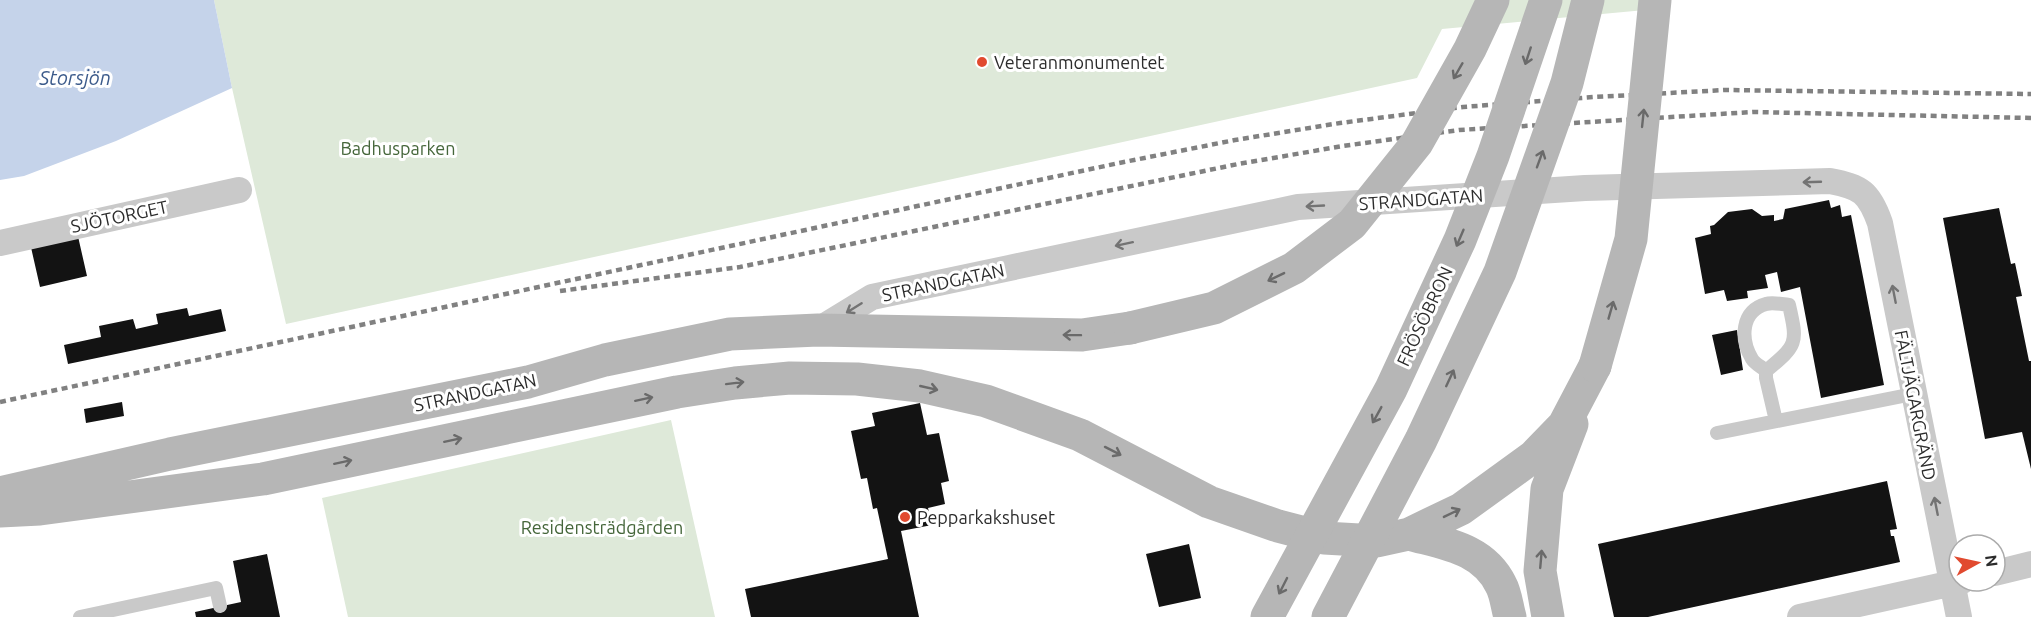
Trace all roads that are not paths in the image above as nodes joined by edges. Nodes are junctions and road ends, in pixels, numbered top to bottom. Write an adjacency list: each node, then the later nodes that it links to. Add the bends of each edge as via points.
1 (1493, 0): 8 (main road, one-way to 8, bridge, via 1417,143 1352,225 1294,268 1214,308 1082,335)
2 (1546, 0): 24 (main road, FRÖSÖBRON, one-way to 24, bridge, via 1460,240 1391,389)
3 (1588, 0): 25 (main road, one-way to 3, bridge, via 1421,440 1500,272 1567,83)
4 (1655, 0): 9 (main road, one-way to 4, bridge, via 1631,239)
5 (239, 190): 7 (street, SJÖTORGET)
6 (1867, 195): 8 (street, STRANDGATAN, one-way to 8, via 1853,185 1830,182 1585,188 1298,207 872,297); 11 (street, FÄLTJÄGARGRÄND, one-way to 6, via 1880,222)
7 (0, 243)
8 (818, 330): 14 (main road, STRANDGATAN, via 730,334 605,360 528,382 170,454)
9 (1595, 366): 16 (main road, one-way to 9, via 1461,509 1534,456 1564,425); 27 (main road, one-way to 9, via 1540,571 1547,489)
10 (1766, 370): 10 (lane, via 1793,344 1789,305 1768,303 1755,308 1746,318 1744,329 1752,360); 12 (lane)
11 (1913, 394): 12 (lane); 17 (street, FÄLTJÄGARGRÄND, one-way to 11)
12 (1776, 421): 13 (lane)
13 (1717, 433)
14 (0, 493)
15 (0, 511): 16 (main road, one-way to 16, via 263,479 735,383 790,378 857,379 920,386 986,401 1080,435 1209,502 1278,526 1324,538 1377,541)
16 (1409, 534): 26 (main road, via 1465,549 1486,564 1502,586)
17 (1947, 539)
18 (2031, 564): 19 (street)
19 (2007, 570)
20 (1947, 584): 28 (street)
21 (1958, 593): 29 (street, FÄLTJÄGARGRÄND)
22 (220, 606): 23 (lane, via 216,588)
23 (80, 617)
24 (1267, 617)
25 (1328, 617)
26 (1510, 617)
27 (1548, 617)
28 (1800, 617)
29 (1959, 617)

